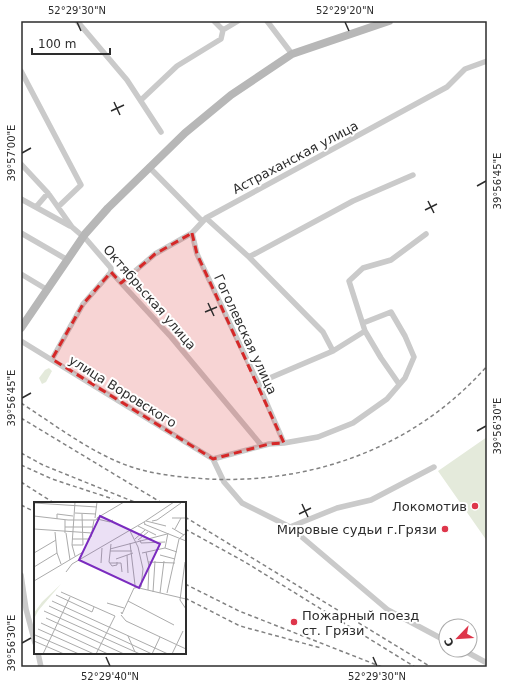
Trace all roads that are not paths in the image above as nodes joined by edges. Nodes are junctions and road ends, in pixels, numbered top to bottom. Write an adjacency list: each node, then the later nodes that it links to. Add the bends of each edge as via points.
1 (77, 21): 10 (street)
2 (214, 21): 6 (street)
3 (238, 21): 6 (street)
4 (267, 21): 7 (street)
5 (389, 21): 7 (street)
6 (223, 30): 10 (street, via 221,39 176,66)
7 (292, 54): 13 (street, via 231,95 185,133)
8 (487, 61): 19 (street, Астраханская улица, via 465,69 447,86)
9 (21, 71): 18 (street, via 81,185)
10 (141, 100): 11 (street)
11 (161, 132)
12 (21, 164): 15 (street, Октябрьская улица)
13 (150, 167): 19 (street); 24 (street)
14 (413, 175): 25 (street, via 353,201)
15 (48, 193): 17 (street); 18 (street, Октябрьская улица)
16 (21, 199): 17 (street)
17 (36, 207): 20 (street)
18 (58, 207): 20 (street, Октябрьская улица)
19 (204, 219): 22 (street, Астраханская улица); 25 (street)
20 (72, 227): 24 (street, Октябрьская улица)
21 (21, 233): 26 (street)
22 (192, 233): 29 (street, Астраханская улица, via 156,254); 37 (street, Гоголевская улица, via 197,254)
23 (426, 234): 31 (street, via 391,260 363,268 349,281)
24 (83, 236): 26 (street); 27 (street, Октябрьская улица, via 111,268)
25 (249, 257): 35 (street, via 324,332)
26 (66, 259): 30 (street)
27 (111, 272): 29 (street, Октябрьская улица); 36 (street, via 83,304)
28 (21, 274): 30 (street)
29 (121, 283): 40 (street, Октябрьская улица, via 171,337)
30 (46, 289): 32 (street)
31 (363, 323): 33 (street); 38 (street, via 391,312 414,357)
32 (21, 328)
33 (365, 331): 35 (street); 38 (street)
34 (21, 341): 36 (street, улица Воровского)
35 (333, 351): 37 (street)
36 (52, 359): 41 (street, улица Воровского)
37 (258, 383): 39 (street, Гоголевская улица)
38 (400, 384): 39 (street, via 387,399 353,423 318,437)
39 (284, 444): 40 (street)
40 (262, 446): 41 (street)
41 (213, 459): 43 (street, via 224,482 242,503)
42 (434, 467): 43 (street, via 371,500 337,508)
43 (290, 527): 45 (street, via 388,610)
44 (21, 575): 46 (street)
45 (438, 637)
46 (34, 639)
47 (38, 654): 50 (street)
48 (478, 658): 49 (street)
49 (487, 663)
50 (41, 666)

